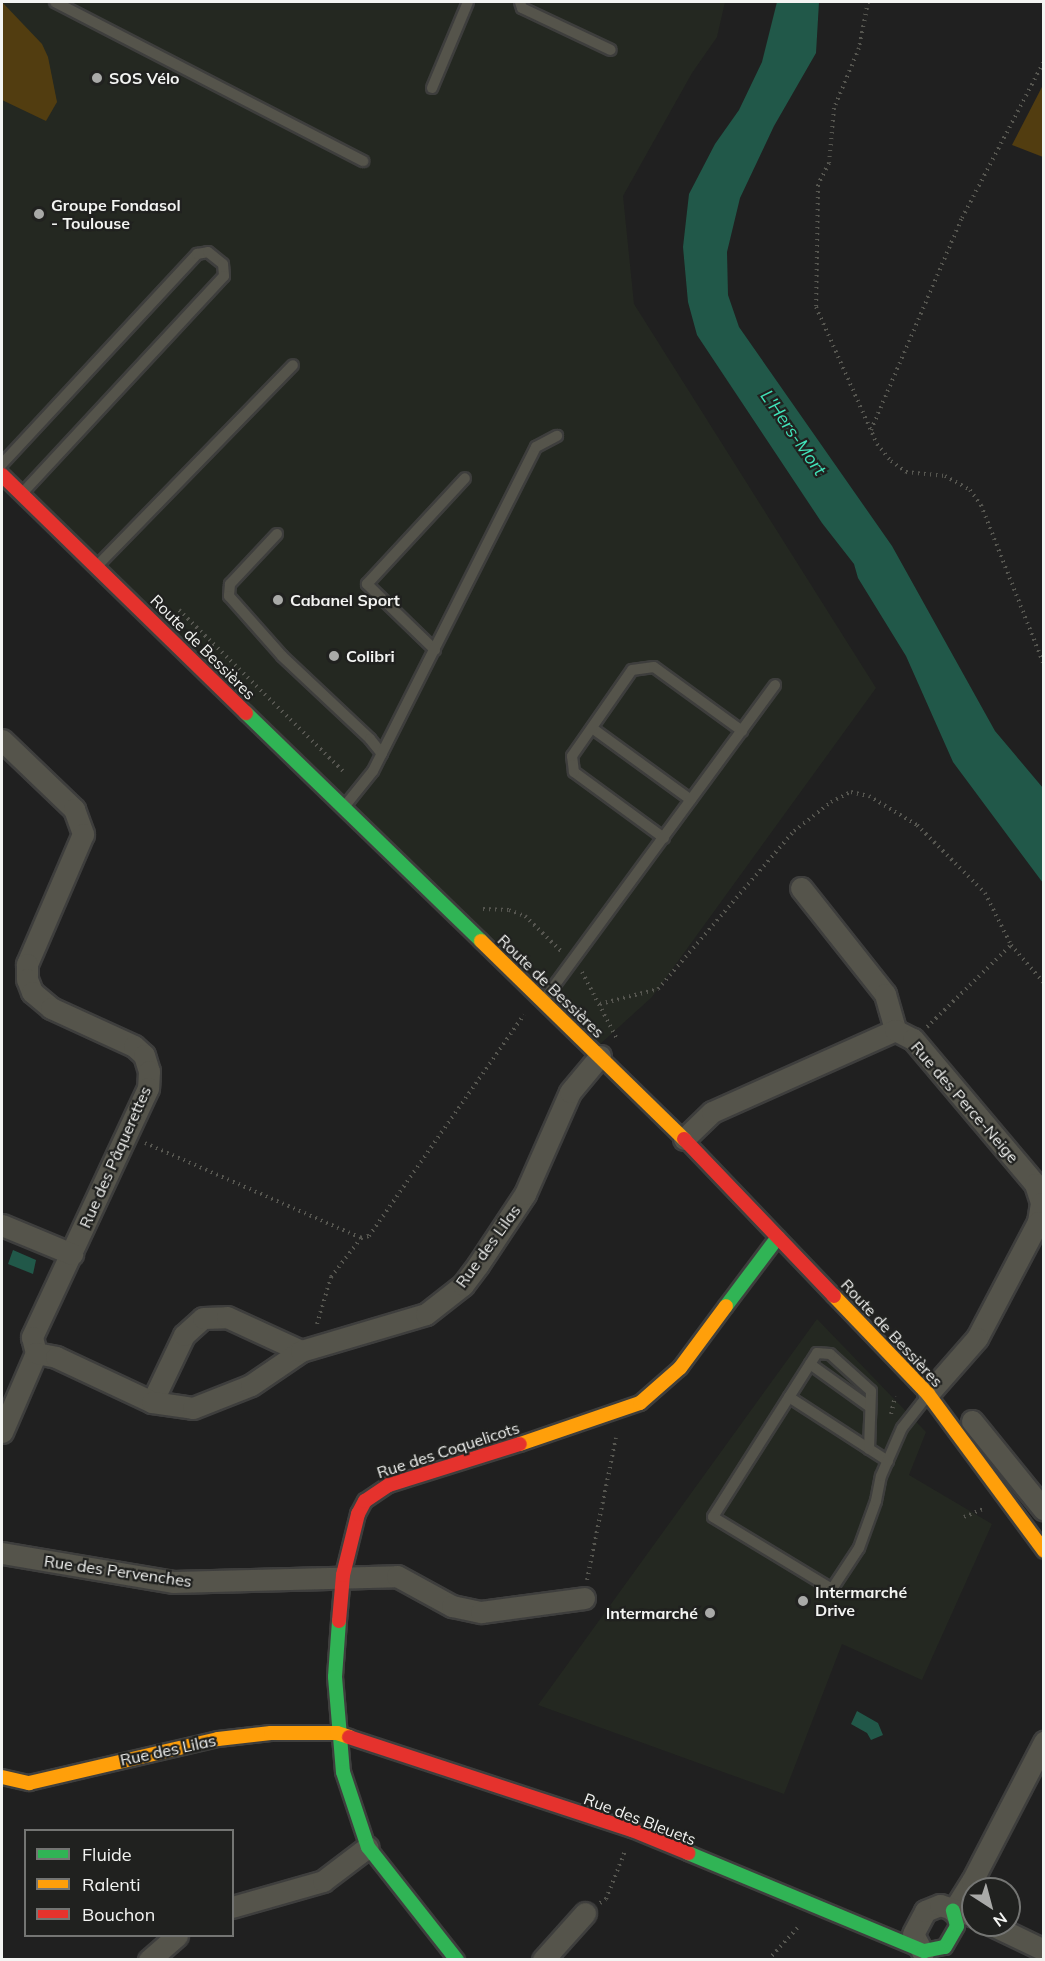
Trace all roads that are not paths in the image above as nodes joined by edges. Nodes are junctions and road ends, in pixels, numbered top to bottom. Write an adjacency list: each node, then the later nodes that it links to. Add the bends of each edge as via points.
1 (55, 2): 6 (lane)
2 (468, 2): 5 (lane)
3 (520, 2): 4 (lane, via 522,8)
4 (611, 50)
5 (432, 88)
6 (363, 161)
7 (293, 365): 14 (lane)
8 (557, 436): 15 (lane, via 536,447)
9 (2, 464): 12 (lane, via 197,254 208,252 223,264 224,276)
10 (2, 475): 12 (street, Route de Bessières)
11 (465, 478): 15 (lane, via 367,584)
12 (21, 493): 14 (street, Route de Bessières)
13 (277, 534): 20 (lane, via 230,584 229,596 282,656)
14 (98, 565): 22 (street, Route de Bessières)
15 (435, 650): 20 (lane)
16 (775, 686): 18 (lane)
17 (592, 728): 18 (lane, via 632,670 654,667); 21 (lane); 23 (lane, via 572,756 574,772)
18 (742, 731): 21 (lane)
19 (2, 740): 31 (street, Rue des Pâquerettes, via 81,820 83,834 79,851 27,964 27,979 40,1001 51,1008 134,1046 144,1055 149,1071 148,1088)
20 (381, 754): 22 (lane)
21 (691, 800): 23 (lane)
22 (344, 807): 25 (street, Route de Bessières)
23 (664, 838): 25 (lane)
24 (801, 888): 26 (street, Rue des Perce-Neige, via 885,994)
25 (542, 999): 27 (street, Route de Bessières)
26 (904, 1035): 28 (street, Rue des Perce-Neige, via 712,1112); 35 (street, Rue des Perce-Neige, via 1035,1184 1041,1203 1038,1222 977,1338)
27 (600, 1056): 28 (street, Route de Bessières); 32 (street, Rue des Lilas, via 570,1092 525,1194 463,1285 426,1314)
28 (684, 1139): 30 (street, Route de Bessières)
29 (2, 1225): 31 (street)
30 (778, 1237): 35 (street, Route de Bessières); 46 (street, Rue des Coquelicots, via 660,1389 618,1413 377,1490 358,1514)
31 (72, 1254): 33 (street, Rue des Pâquerettes, via 32,1337)
32 (307, 1350): 37 (street, Rue des Lilas, via 217,1402 193,1408); 37 (street, via 227,1317 203,1318 184,1335)
33 (36, 1353): 37 (street, Rue des Lilas, via 56,1357); 40 (street)
34 (810, 1364): 36 (lane); 38 (lane); 38 (lane, via 817,1353 830,1354 871,1391)
35 (928, 1394): 42 (lane, via 902,1428); 44 (street, Route de Bessières)
36 (789, 1397): 41 (lane); 42 (lane, via 713,1517 832,1589 859,1548)
37 (152, 1402)
38 (870, 1407): 41 (lane)
39 (972, 1421): 43 (street)
40 (2, 1432)
41 (869, 1449): 42 (lane)
42 (888, 1461)
43 (1044, 1510)
44 (1044, 1551)
45 (2, 1553): 46 (street, Rue des Pervenches, via 173,1582)
46 (343, 1575): 47 (street, Rue des Pervenches, via 397,1576 453,1606 481,1612); 48 (street, Rue des Coquelicots, via 335,1677)
47 (584, 1598)
48 (338, 1734): 50 (street, Rue des Lilas, via 272,1733 218,1739 29,1783); 51 (street, Rue des Coquelicots, via 350,1798); 60 (street, Rue des Bleuets, via 632,1830)
49 (1044, 1742): 52 (street)
50 (2, 1777)
51 (368, 1847): 53 (street, via 323,1881); 62 (street, Rue des Coquelicots)
52 (974, 1877)
53 (234, 1906)
54 (585, 1912): 63 (street)
55 (961, 1912): 60 (street, via 940,1905 925,1911 913,1934)
56 (961, 1917): 60 (street, via 945,1947)
57 (175, 1937): 61 (street)
58 (1017, 1937): 59 (street)
59 (1044, 1950)
60 (922, 1955)
61 (149, 1959)
62 (456, 1959)
63 (543, 1959)

